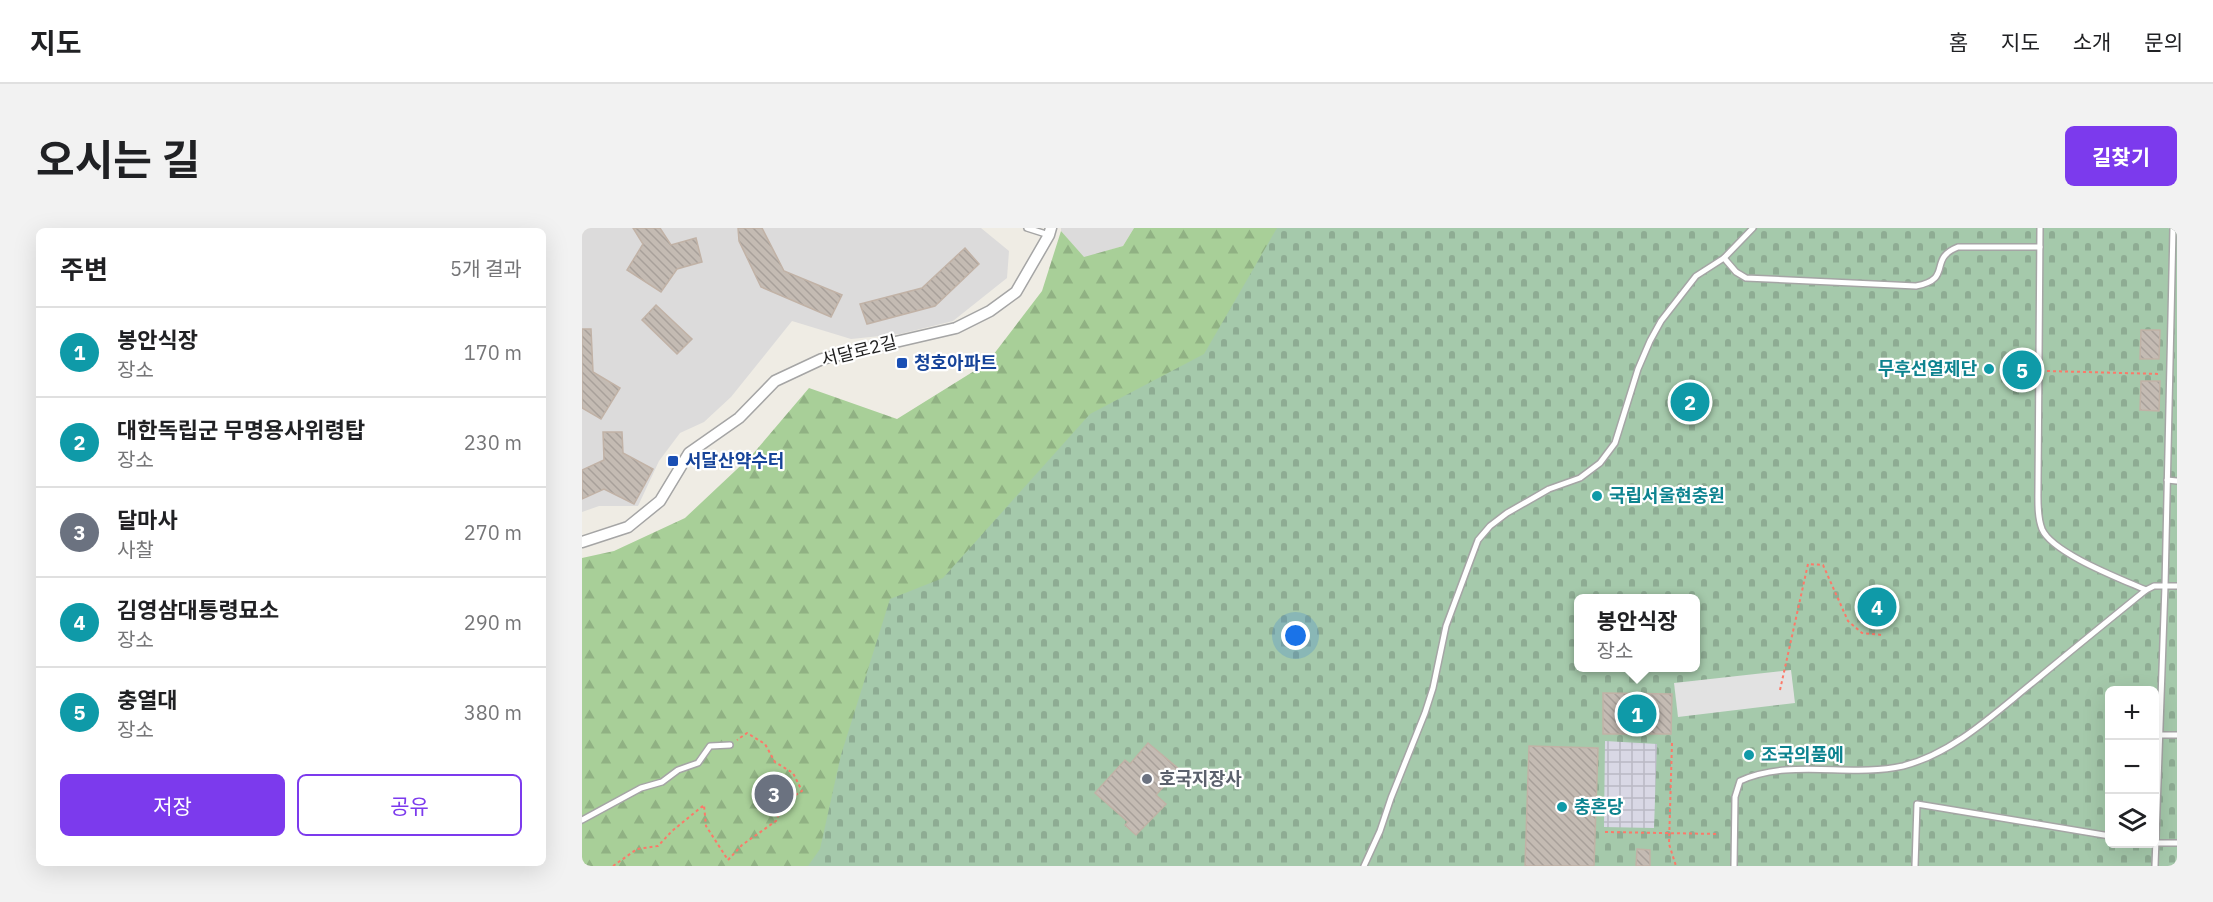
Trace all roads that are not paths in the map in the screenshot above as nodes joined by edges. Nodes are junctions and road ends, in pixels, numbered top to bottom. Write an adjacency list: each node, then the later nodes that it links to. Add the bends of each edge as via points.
1 (1027, 228): 5 (lane)
2 (1753, 228): 7 (lane)
3 (2040, 228): 6 (lane)
4 (2173, 228): 8 (lane)
5 (1050, 231): 12 (street, 서달로2길, via 1016,292 990,311 956,328 822,359 775,381 740,418 689,453 660,501 628,527)
6 (2040, 247): 7 (lane, via 1958,247 1947,251 1934,280 1916,286 1746,278); 15 (lane, via 2038,509 2042,529 2048,539 2067,553)
7 (1724, 258): 26 (lane, via 1696,276 1661,321 1638,369 1615,443 1600,463 1580,478 1549,489 1507,513 1478,540 1446,626 1428,704)
8 (2175, 271): 9 (lane)
9 (2174, 375): 10 (lane)
10 (2167, 480): 11 (lane); 13 (lane)
11 (2177, 481)
12 (582, 542)
13 (2165, 586): 14 (lane); 15 (lane); 16 (lane)
14 (2177, 586)
15 (2146, 590): 27 (lane, via 1983,723 1938,752 1884,769 1781,771 1755,774 1740,781 1735,797)
16 (2159, 735): 17 (lane)
17 (2177, 735)
18 (2159, 740): 20 (lane)
19 (730, 745): 21 (lane, via 710,746 698,763)
20 (2157, 794)
21 (582, 820)
22 (2105, 835): 28 (lane, via 1917,804)
23 (2159, 843): 24 (lane)
24 (2177, 843)
25 (2155, 848): 29 (lane)
26 (1364, 865)
27 (1734, 866)
28 (1915, 866)
29 (2155, 866)

